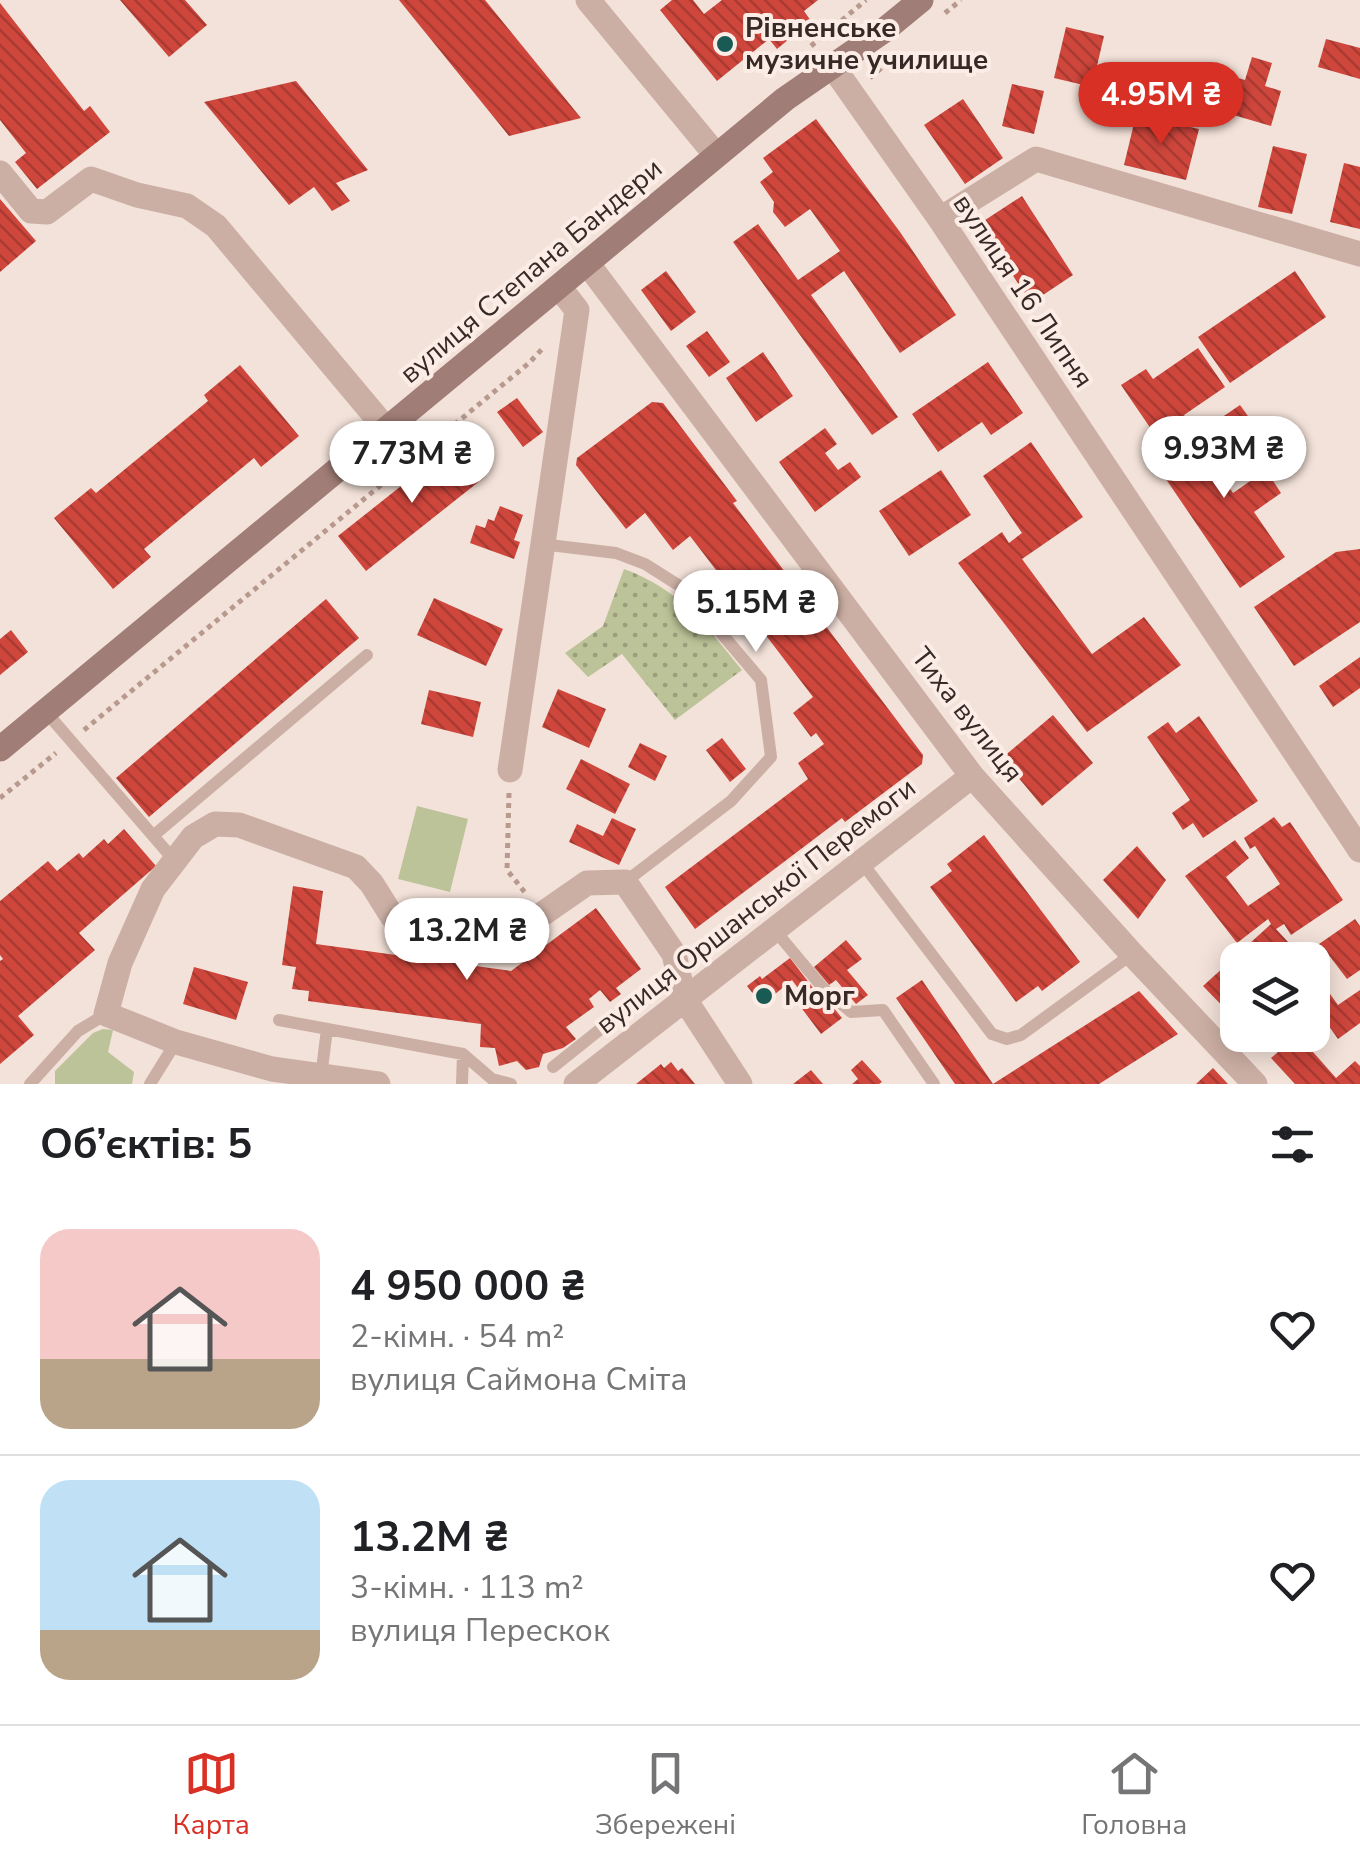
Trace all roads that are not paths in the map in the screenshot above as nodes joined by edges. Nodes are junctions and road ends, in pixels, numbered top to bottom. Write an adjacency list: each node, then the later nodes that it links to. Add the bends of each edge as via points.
1 (588, 0): 4 (street)
2 (921, 0): 3 (main road, вулиця Степана Бандери)
3 (833, 67): 4 (main road, вулиця Степана Бандери); 6 (street, вулиця 16 Липня)
4 (716, 156): 8 (main road, вулиця Степана Бандери)
5 (0, 173): 10 (street, via 31,211 47,212 91,179 187,206 216,226)
6 (940, 220): 7 (street, via 1036,159); 18 (street, вулиця 16 Липня)
7 (1360, 254)
8 (587, 264): 9 (main road, вулиця Степана Бандери); 16 (street, Тиха вулиця)
9 (559, 287): 10 (main road, вулиця Степана Бандери); 11 (street, via 577,310)
10 (387, 430): 13 (main road, вулиця Степана Бандери)
11 (541, 544): 15 (street); 21 (lane, via 616,552 670,580 703,609 760,680 771,757 731,801)
12 (366, 655): 17 (lane)
13 (46, 712): 14 (main road, вулиця Степана Бандери); 17 (lane)
14 (0, 749)
15 (510, 770)
16 (972, 776): 20 (street, вулиця Оршанської Перемоги); 23 (street, Тиха вулиця)
17 (153, 836): 19 (lane)
18 (1360, 850)
19 (174, 860): 21 (street, via 193,837 216,824 240,825 356,867 392,916 408,925 496,936 525,926 587,882); 26 (street, via 146,904)
20 (860, 860): 22 (street, вулиця Оршанської Перемоги); 23 (lane, via 992,1034 1021,1035)
21 (625, 882): 24 (street)
22 (774, 928): 25 (street, вулиця Оршанської Перемоги); 40 (lane, via 851,1012 883,1010)
23 (1132, 954): 41 (street, Тиха вулиця)
24 (677, 968): 25 (street); 31 (lane)
25 (684, 998): 38 (street, вулиця Оршанської Перемоги); 39 (street)
26 (106, 1014): 29 (street); 33 (lane, via 78,1030)
27 (279, 1020): 28 (lane)
28 (326, 1029): 30 (lane); 32 (lane)
29 (176, 1042): 32 (street); 34 (lane)
30 (462, 1054): 36 (lane); 37 (lane, via 492,1080)
31 (554, 1067)
32 (308, 1079): 35 (street)
33 (30, 1084)
34 (150, 1084)
35 (378, 1084)
36 (462, 1084)
37 (511, 1084)
38 (576, 1084)
39 (740, 1084)
40 (934, 1084)
41 (1255, 1084)

